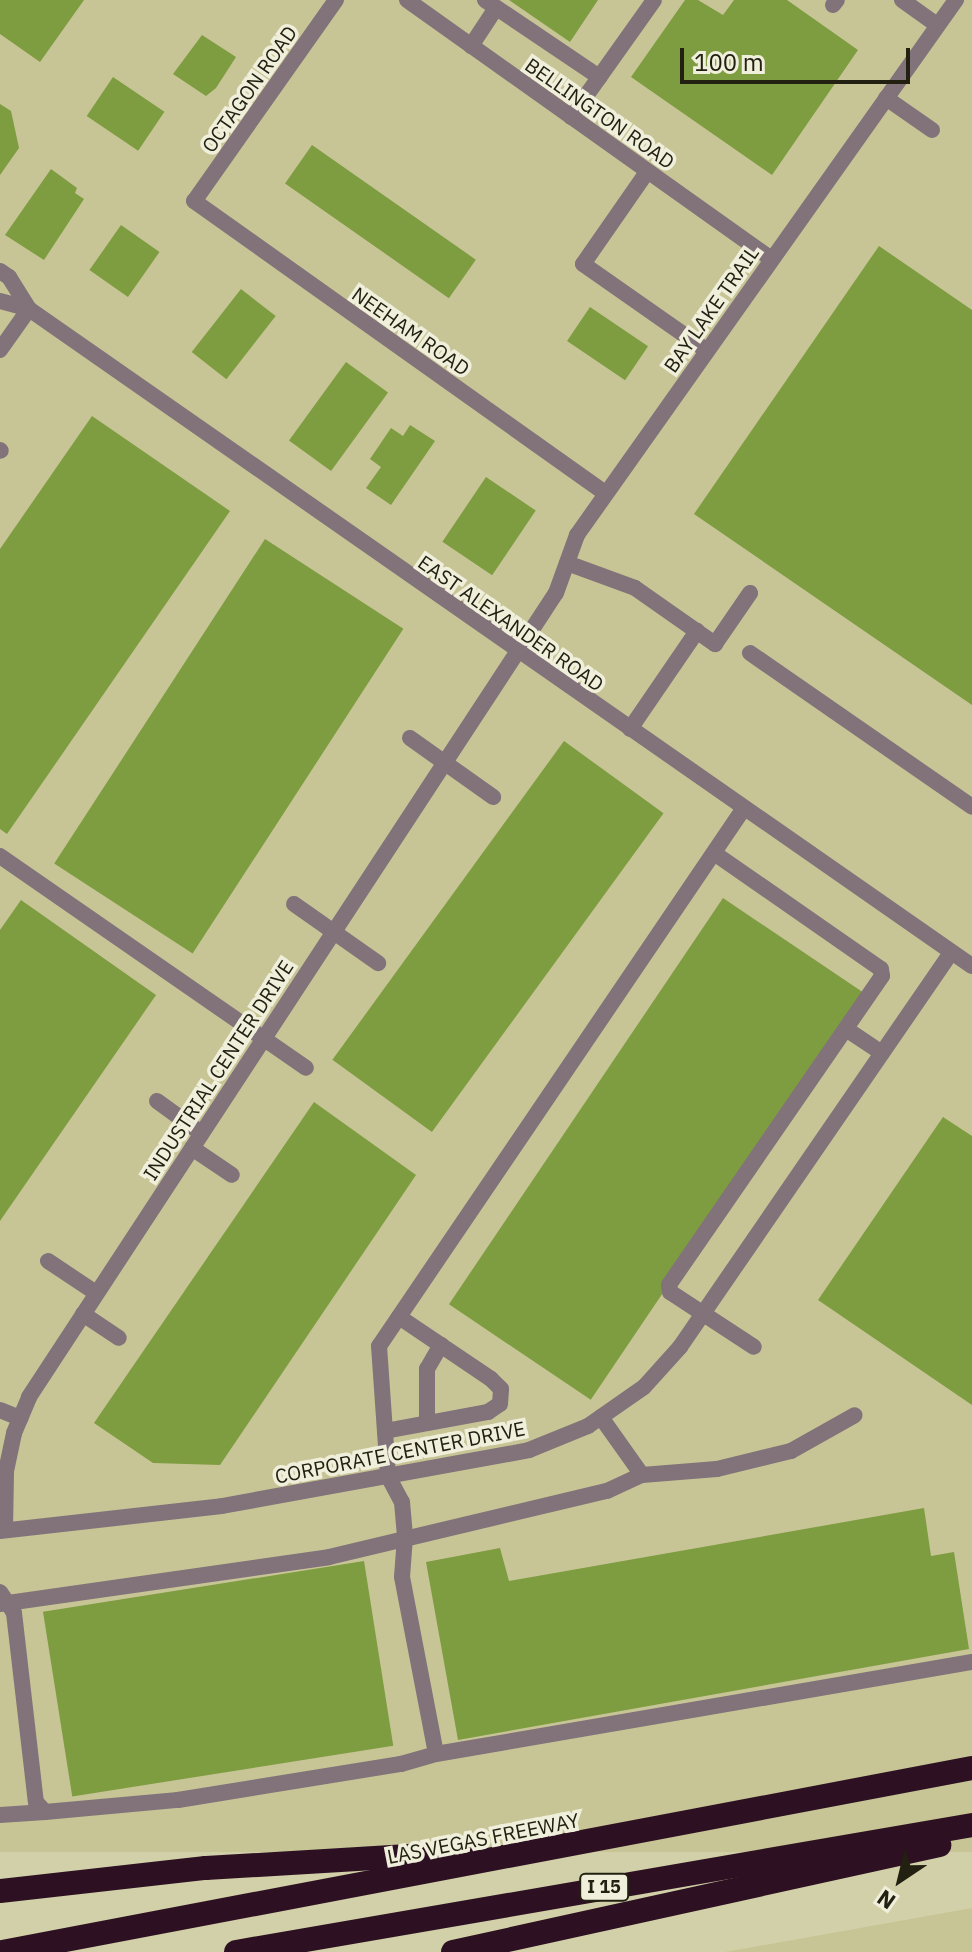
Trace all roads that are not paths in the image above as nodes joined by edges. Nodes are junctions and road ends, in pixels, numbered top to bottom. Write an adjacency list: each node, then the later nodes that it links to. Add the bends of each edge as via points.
1 (336, 0): 14 (street, OCTAGON ROAD)
2 (407, 0): 8 (street, BELLINGTON ROAD)
3 (654, 0): 9 (street)
4 (902, 0): 7 (street)
5 (956, 0): 7 (street, BAY LAKE TRAIL)
6 (490, 4): 8 (street); 9 (street)
7 (937, 25): 10 (street, BAY LAKE TRAIL)
8 (471, 46): 11 (street, BELLINGTON ROAD)
9 (599, 77): 11 (street)
10 (886, 98): 12 (street); 15 (street, BAY LAKE TRAIL)
11 (571, 117): 13 (street, BELLINGTON ROAD)
12 (932, 130)
13 (647, 172): 15 (street, BELLINGTON ROAD); 20 (street, via 583,264)
14 (194, 201): 21 (street, NEEHAM ROAD)
15 (771, 259): 20 (street, BAY LAKE TRAIL)
16 (0, 271): 18 (street, EAST ALEXANDER ROAD)
17 (0, 301): 18 (street, EAST ALEXANDER ROAD)
18 (29, 309): 19 (street); 25 (street, EAST ALEXANDER ROAD)
19 (0, 350)
20 (706, 350): 21 (street, BAY LAKE TRAIL)
21 (605, 493): 22 (street, BAY LAKE TRAIL, via 577,535)
22 (567, 563): 24 (street, via 635,588); 25 (street, BAY LAKE TRAIL, via 556,593)
23 (750, 593): 24 (street, via 715,644)
24 (697, 631): 27 (street)
25 (518, 652): 27 (street, EAST ALEXANDER ROAD); 29 (street, INDUSTRIAL CENTER DRIVE)
26 (750, 653): 31 (street)
27 (630, 729): 32 (street, EAST ALEXANDER ROAD)
28 (410, 738): 29 (street)
29 (444, 762): 30 (street); 36 (street, INDUSTRIAL CENTER DRIVE)
30 (493, 797)
31 (972, 807)
32 (744, 808): 33 (street); 37 (street, EAST ALEXANDER ROAD)
33 (714, 853): 40 (street, via 881,969 882,976); 51 (street)
34 (0, 856): 41 (street)
35 (294, 904): 36 (street)
36 (333, 931): 38 (street); 41 (street, INDUSTRIAL CENTER DRIVE)
37 (951, 952): 39 (street, EAST ALEXANDER ROAD); 42 (street, CORPORATE CENTER DRIVE)
38 (378, 963)
39 (972, 966)
40 (846, 1029): 42 (street); 49 (street, via 669,1285 670,1292)
41 (264, 1037): 43 (street); 45 (street, INDUSTRIAL CENTER DRIVE)
42 (882, 1053): 49 (street, CORPORATE CENTER DRIVE)
43 (306, 1068)
44 (157, 1101): 45 (street)
45 (196, 1140): 46 (street); 48 (street, INDUSTRIAL CENTER DRIVE)
46 (232, 1175)
47 (48, 1261): 48 (street)
48 (96, 1293): 50 (street, INDUSTRIAL CENTER DRIVE)
49 (703, 1312): 54 (street); 57 (street, CORPORATE CENTER DRIVE, via 644,1387)
50 (83, 1314): 52 (street); 58 (street, INDUSTRIAL CENTER DRIVE)
51 (399, 1317): 53 (street); 60 (street, via 379,1346)
52 (119, 1338)
53 (441, 1345): 59 (street, via 427,1369); 59 (street, via 501,1389 500,1404 488,1412)
54 (754, 1347)
55 (0, 1410): 58 (street)
56 (855, 1415): 61 (street, via 791,1451 717,1469)
57 (601, 1417): 61 (street); 62 (street, CORPORATE CENTER DRIVE, via 529,1450)
58 (20, 1418): 63 (street, INDUSTRIAL CENTER DRIVE, via 6,1471)
59 (427, 1423): 60 (street)
60 (385, 1431): 62 (street)
61 (642, 1475): 64 (street, via 607,1491)
62 (388, 1476): 63 (street, CORPORATE CENTER DRIVE, via 222,1506); 64 (street, via 402,1502)
63 (2, 1530)
64 (405, 1537): 65 (street, via 329,1557); 67 (street, via 402,1577)
65 (3, 1600): 69 (street, via 14,1613 36,1802)
66 (972, 1662): 67 (street)
67 (436, 1754): 69 (street, via 178,1800)
68 (972, 1768): 73 (highway, LAS VEGAS FREEWAY / I 15)
69 (45, 1812): 70 (street)
70 (0, 1815)
71 (972, 1825): 76 (highway, I 15)
72 (972, 1838): 77 (highway)
73 (564, 1847): 74 (highway, via 206,1868); 75 (highway, LAS VEGAS FREEWAY / I 15)
74 (0, 1891)
75 (2, 1952)
76 (236, 1952)
77 (453, 1952)

